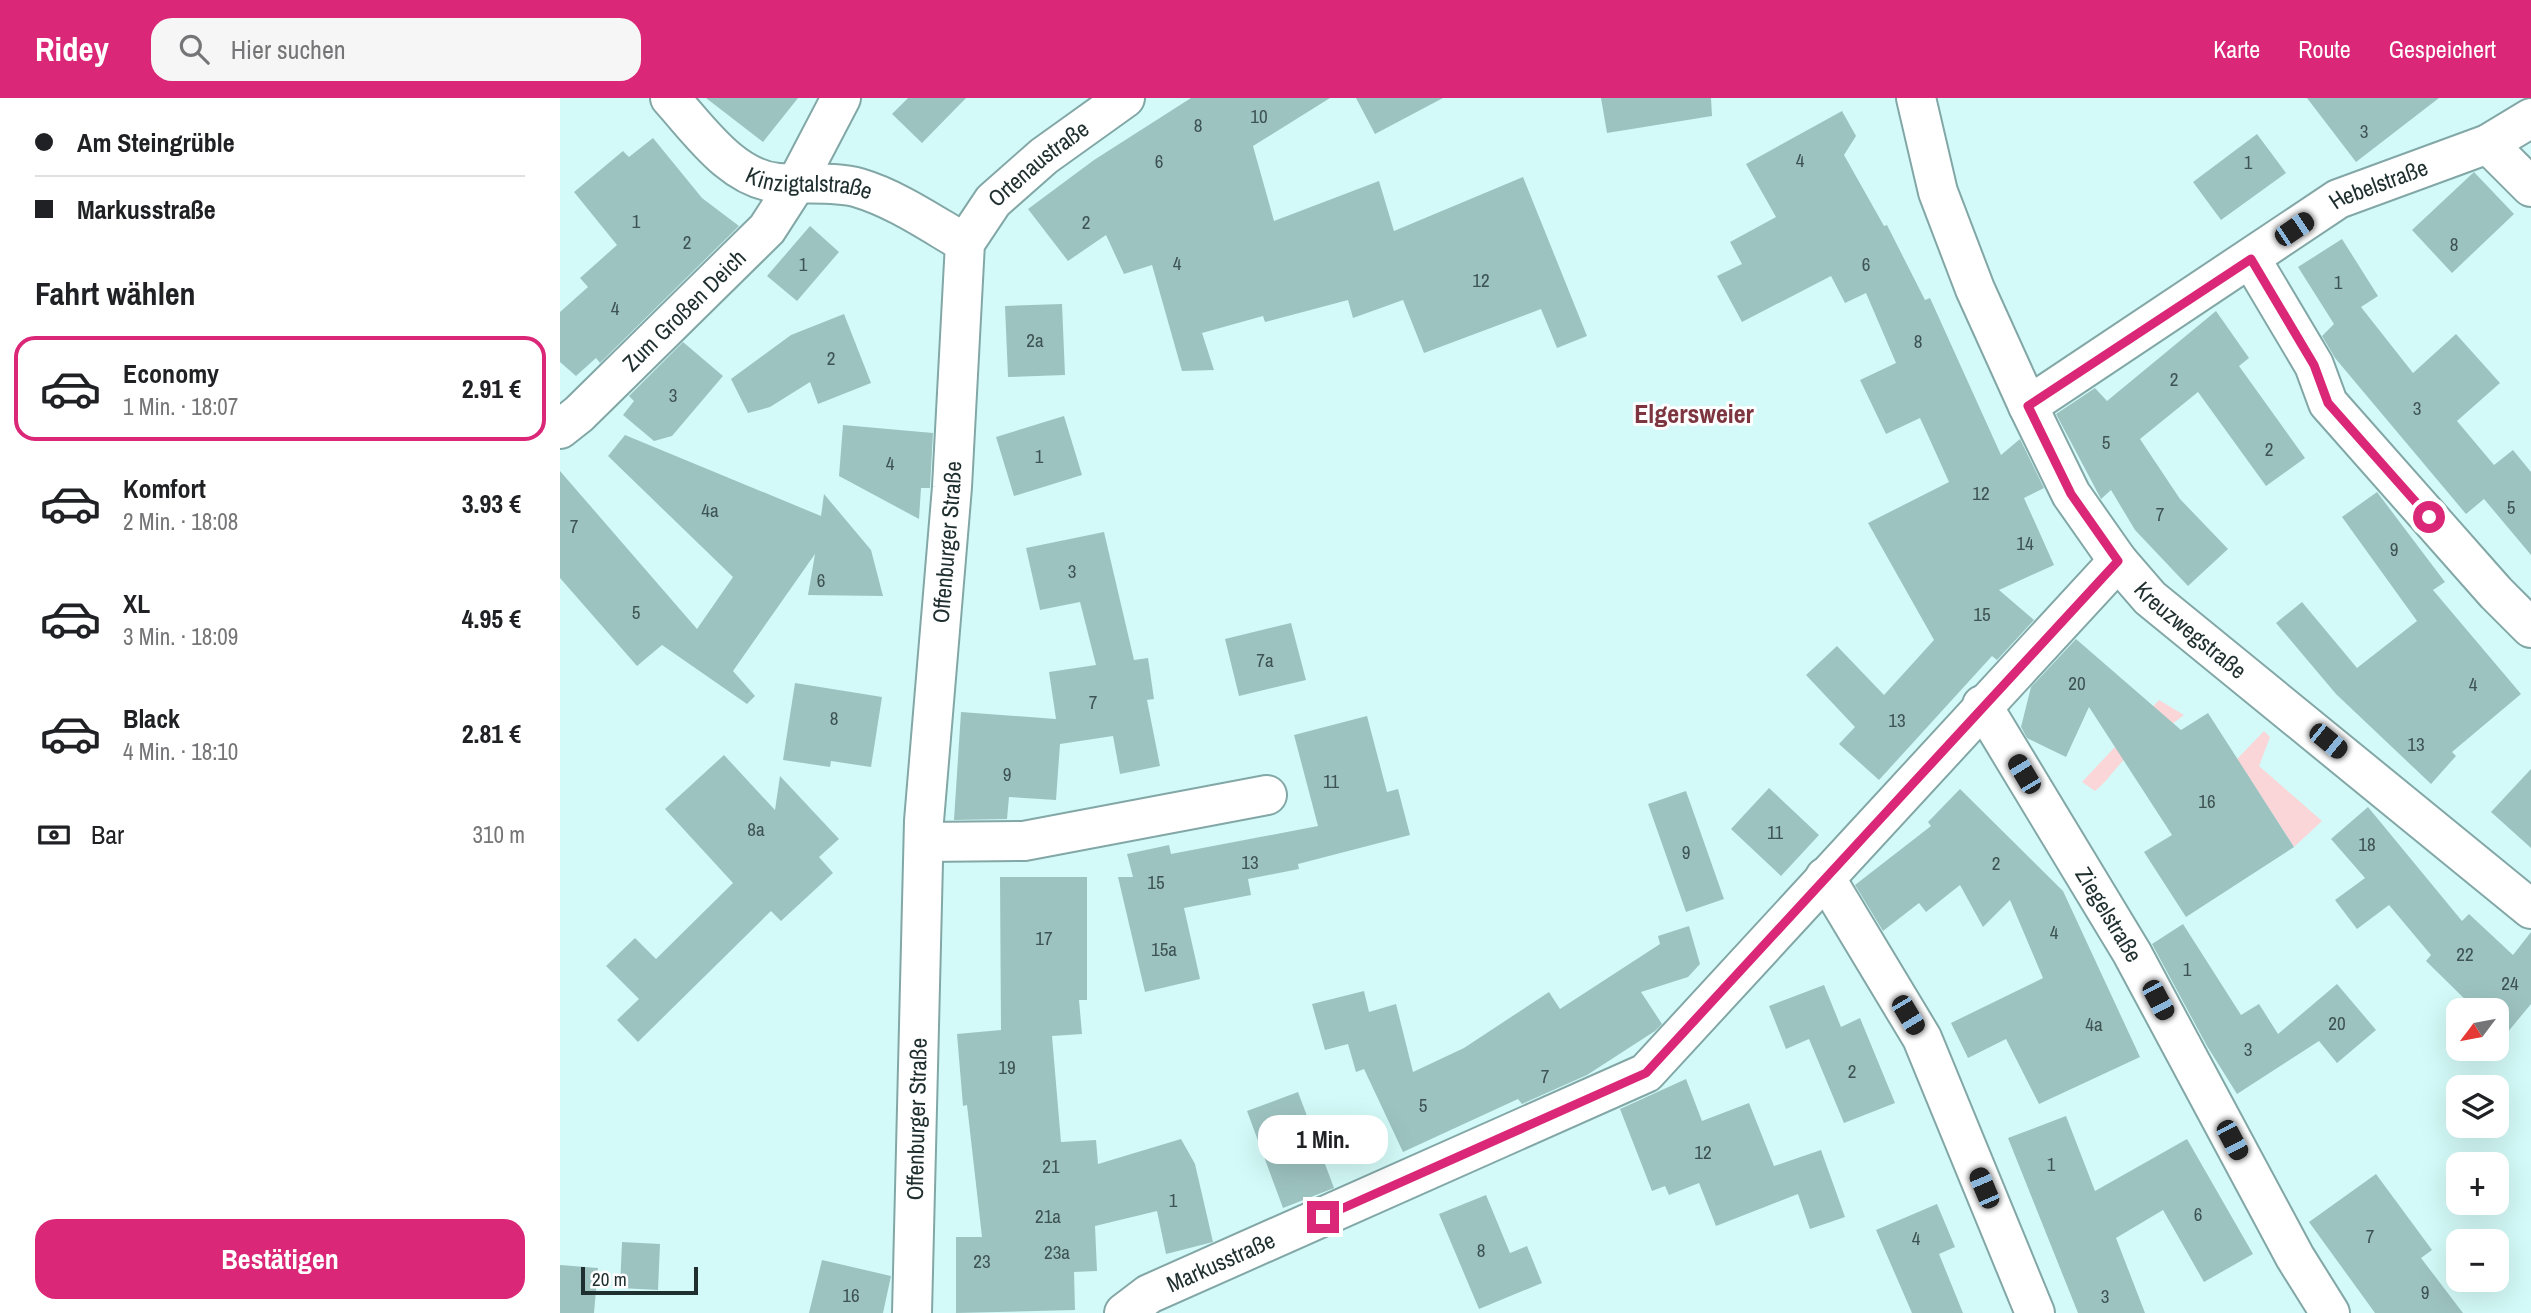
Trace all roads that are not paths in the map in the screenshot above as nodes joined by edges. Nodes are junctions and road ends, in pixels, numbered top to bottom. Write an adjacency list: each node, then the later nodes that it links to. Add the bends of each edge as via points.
1 (670, 98): 7 (street, Kinzigtalstraße, via 733,164 756,177)
2 (841, 98): 7 (street, Zum Großen Deich)
3 (1125, 98): 9 (street, Ortenaustraße, via 1044,156 993,201)
4 (1916, 98): 11 (street, Kreuzwegstraße, via 1938,192)
5 (2531, 118): 6 (street, Hebelstraße)
6 (2488, 144): 8 (street); 10 (street, Hebelstraße, via 2337,199)
7 (796, 184): 9 (street, Kinzigtalstraße, via 859,188); 12 (street, Zum Großen Deich, via 767,229)
8 (2531, 187)
9 (965, 243): 17 (street, Offenburger Straße)
10 (2251, 259): 11 (street, Hebelstraße); 14 (street, via 2314,365 2328,403)
11 (2028, 406): 13 (street, Kreuzwegstraße, via 2071,494)
12 (560, 429)
13 (2118, 561): 15 (street, Markusstraße); 19 (street, Kreuzwegstraße, via 2150,598)
14 (2531, 628)
15 (1982, 705): 18 (street, Markusstraße); 23 (street, Ziegelstraße, via 2133,953)
16 (1267, 795): 17 (street, via 1024,841)
17 (925, 842): 20 (street, Offenburger Straße)
18 (1825, 877): 21 (street, Markusstraße, via 1646,1073 1149,1294); 22 (street, via 1922,1038)
19 (2531, 909)
20 (912, 1313)
21 (1124, 1313)
22 (2035, 1313)
23 (2330, 1313)

